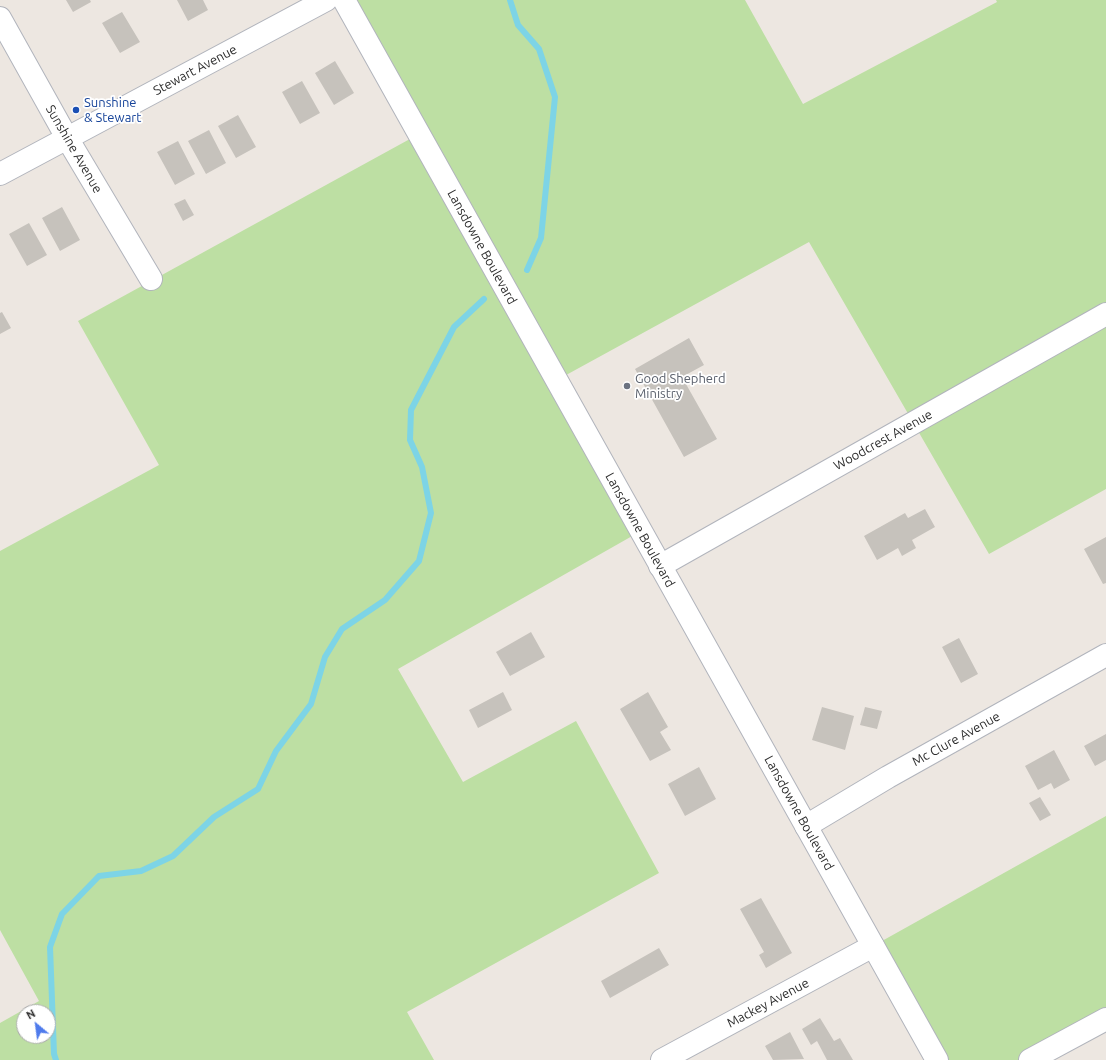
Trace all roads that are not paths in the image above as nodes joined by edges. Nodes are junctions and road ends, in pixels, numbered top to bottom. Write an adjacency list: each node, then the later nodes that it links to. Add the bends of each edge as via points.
1 (326, 0): 4 (street, Stewart Avenue)
2 (344, 0): 8 (street, Lansdowne Boulevard)
3 (0, 18): 4 (street, Sunshine Avenue)
4 (67, 138): 5 (street, Stewart Avenue); 6 (street, Sunshine Avenue)
5 (0, 174)
6 (151, 279)
7 (1106, 314): 8 (street, Woodcrest Avenue)
8 (660, 566): 10 (street, Lansdowne Boulevard)
9 (1106, 655): 10 (street, Mc Clure Avenue)
10 (806, 826): 11 (street, Lansdowne Boulevard)
11 (873, 946): 13 (street, Mackey Avenue); 14 (street, Lansdowne Boulevard)
12 (1106, 1019): 15 (street)
13 (662, 1060)
14 (937, 1060)
15 (1030, 1060)

